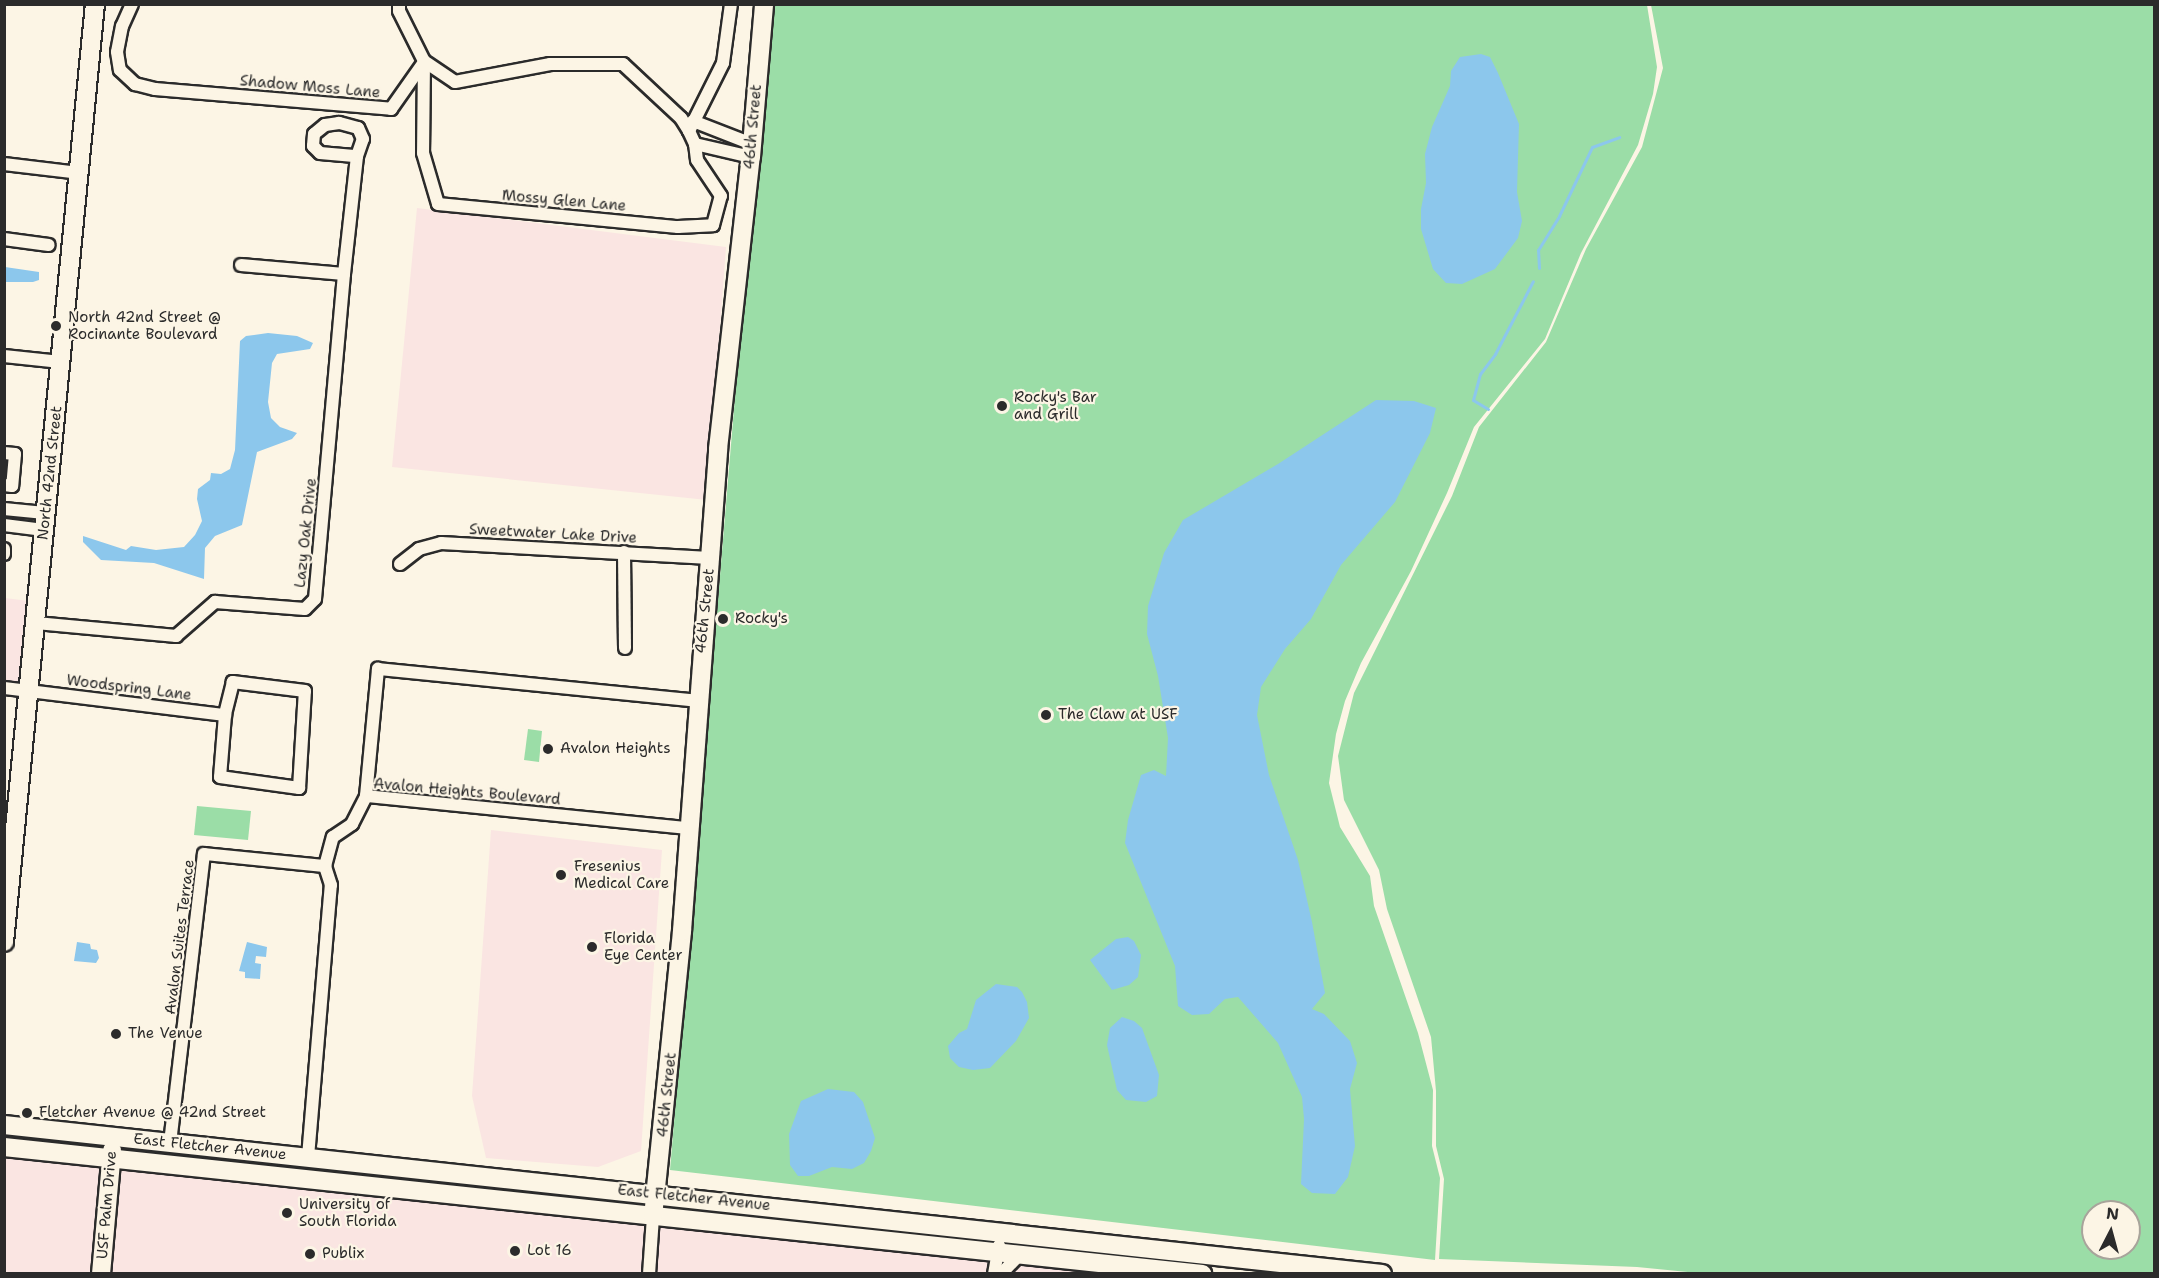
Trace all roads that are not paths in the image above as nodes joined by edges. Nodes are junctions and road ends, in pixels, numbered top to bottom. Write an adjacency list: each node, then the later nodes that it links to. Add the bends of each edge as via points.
1 (95, 4): 12 (main road, North 42nd Street)
2 (132, 4): 6 (street, Shadow Moss Lane, via 117,52 120,70 135,84 155,89 391,109)
3 (399, 4): 6 (street)
4 (731, 4): 7 (street, via 723,63)
5 (764, 4): 9 (main road, 46th Street)
6 (424, 61): 7 (street, via 455,82 550,63 622,64 681,118); 8 (street, Mossy Glen Lane, via 423,153 438,204 678,227 712,225 721,196 698,160)
7 (693, 123): 8 (street, Mossy Glen Lane); 9 (street)
8 (695, 144): 9 (street)
9 (752, 151): 27 (main road, 46th Street, via 718,449)
10 (357, 156): 16 (street, Lazy Oak Drive)
11 (4, 164): 12 (street)
12 (80, 173): 18 (main road, North 42nd Street)
13 (4, 239): 14 (street)
14 (45, 245)
15 (241, 264): 16 (street)
16 (344, 274): 29 (street, Lazy Oak Drive, via 315,599 305,609 215,602 176,636)
17 (4, 356): 18 (street)
18 (61, 362): 22 (main road, North 42nd Street)
19 (4, 453): 20 (street, via 15,454 12,486)
20 (4, 485)
21 (4, 509): 22 (street)
22 (44, 521): 23 (street); 29 (main road, North 42nd Street)
23 (4, 525)
24 (4, 549): 26 (street)
25 (624, 552): 27 (street, Sweetwater Lake Drive); 28 (street, Sweetwater Lake Drive, via 441,543 419,549); 30 (street)
26 (4, 554)
27 (711, 558): 33 (main road, 46th Street)
28 (400, 564)
29 (36, 622): 32 (main road, North 42nd Street)
30 (625, 648)
31 (4, 688): 32 (street, Woodspring Lane)
32 (29, 691): 34 (street, Woodspring Lane); 38 (main road, North 42nd Street)
33 (698, 701): 35 (street, via 378,669); 36 (main road, 46th Street)
34 (225, 715): 34 (street, via 220,777 299,788 305,691 232,682)
35 (366, 796): 36 (street, Avalon Heights Boulevard); 37 (street, Avalon Heights Boulevard, via 352,824 333,837)
36 (688, 828): 46 (main road, 46th Street)
37 (325, 866): 41 (street, Avalon Suites Terrace, via 204,854); 43 (street, Avalon Heights Boulevard, via 331,885)
38 (4, 942)
39 (4, 1125): 40 (main road, East Fletcher Avenue)
40 (113, 1136): 41 (main road, East Fletcher Avenue); 44 (main road, USF Palm Drive)
41 (170, 1143): 43 (main road, East Fletcher Avenue)
42 (4, 1148): 44 (main road, East Fletcher Avenue)
43 (308, 1157): 45 (main road, via 292,1167 264,1164); 46 (main road, East Fletcher Avenue)
44 (112, 1160): 45 (main road, East Fletcher Avenue); 50 (main road, USF Palm Drive)
45 (207, 1170): 47 (main road, East Fletcher Avenue)
46 (656, 1194): 47 (main road, 46th Street); 48 (main road, East Fletcher Avenue)
47 (653, 1217): 49 (main road, East Fletcher Avenue); 51 (street)
48 (1004, 1233): 49 (street); 53 (main road, East Fletcher Avenue)
49 (997, 1265): 52 (main road, East Fletcher Avenue, via 1020,1254)
50 (101, 1274)
51 (649, 1274)
52 (1202, 1274)
53 (1382, 1274)

